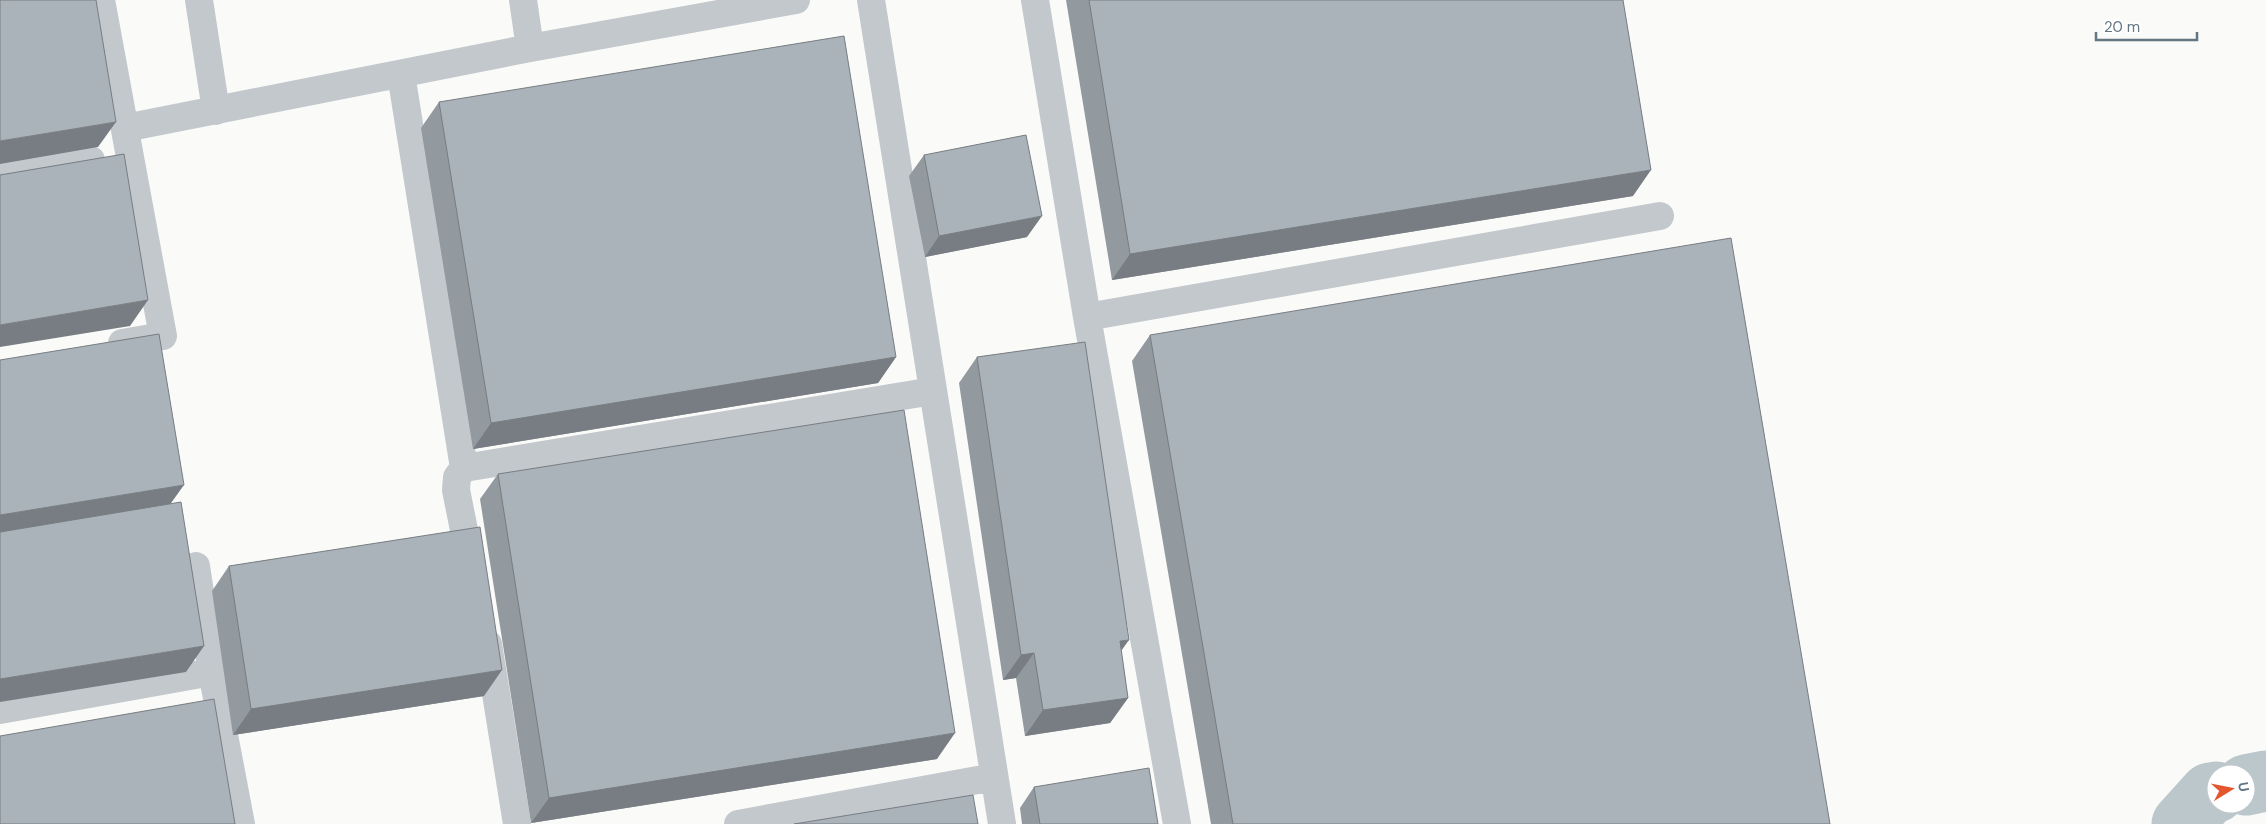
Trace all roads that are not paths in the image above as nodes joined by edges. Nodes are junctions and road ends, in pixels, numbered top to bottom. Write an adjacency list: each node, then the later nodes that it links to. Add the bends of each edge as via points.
1 (101, 0): 10 (lane)
2 (199, 0): 9 (lane)
3 (522, 0): 7 (lane)
4 (796, 0): 7 (lane)
5 (871, 0): 15 (lane)
6 (1034, 0): 13 (lane)
7 (530, 48): 8 (lane)
8 (400, 74): 9 (lane); 16 (lane)
9 (216, 111): 10 (lane)
10 (127, 141): 11 (lane); 14 (lane, via 163,336)
11 (0, 174)
12 (1660, 216): 13 (lane)
13 (1087, 317): 27 (lane)
14 (96, 347)
15 (933, 391): 16 (lane); 22 (lane)
16 (464, 468): 18 (lane, via 457,477 456,490)
17 (196, 566): 20 (lane)
18 (476, 585)
19 (484, 623): 24 (lane)
20 (212, 672): 21 (lane); 23 (lane)
21 (0, 710)
22 (994, 777): 25 (lane); 26 (lane)
23 (241, 824)
24 (518, 824)
25 (738, 824)
26 (1002, 824)
27 (1177, 824)

